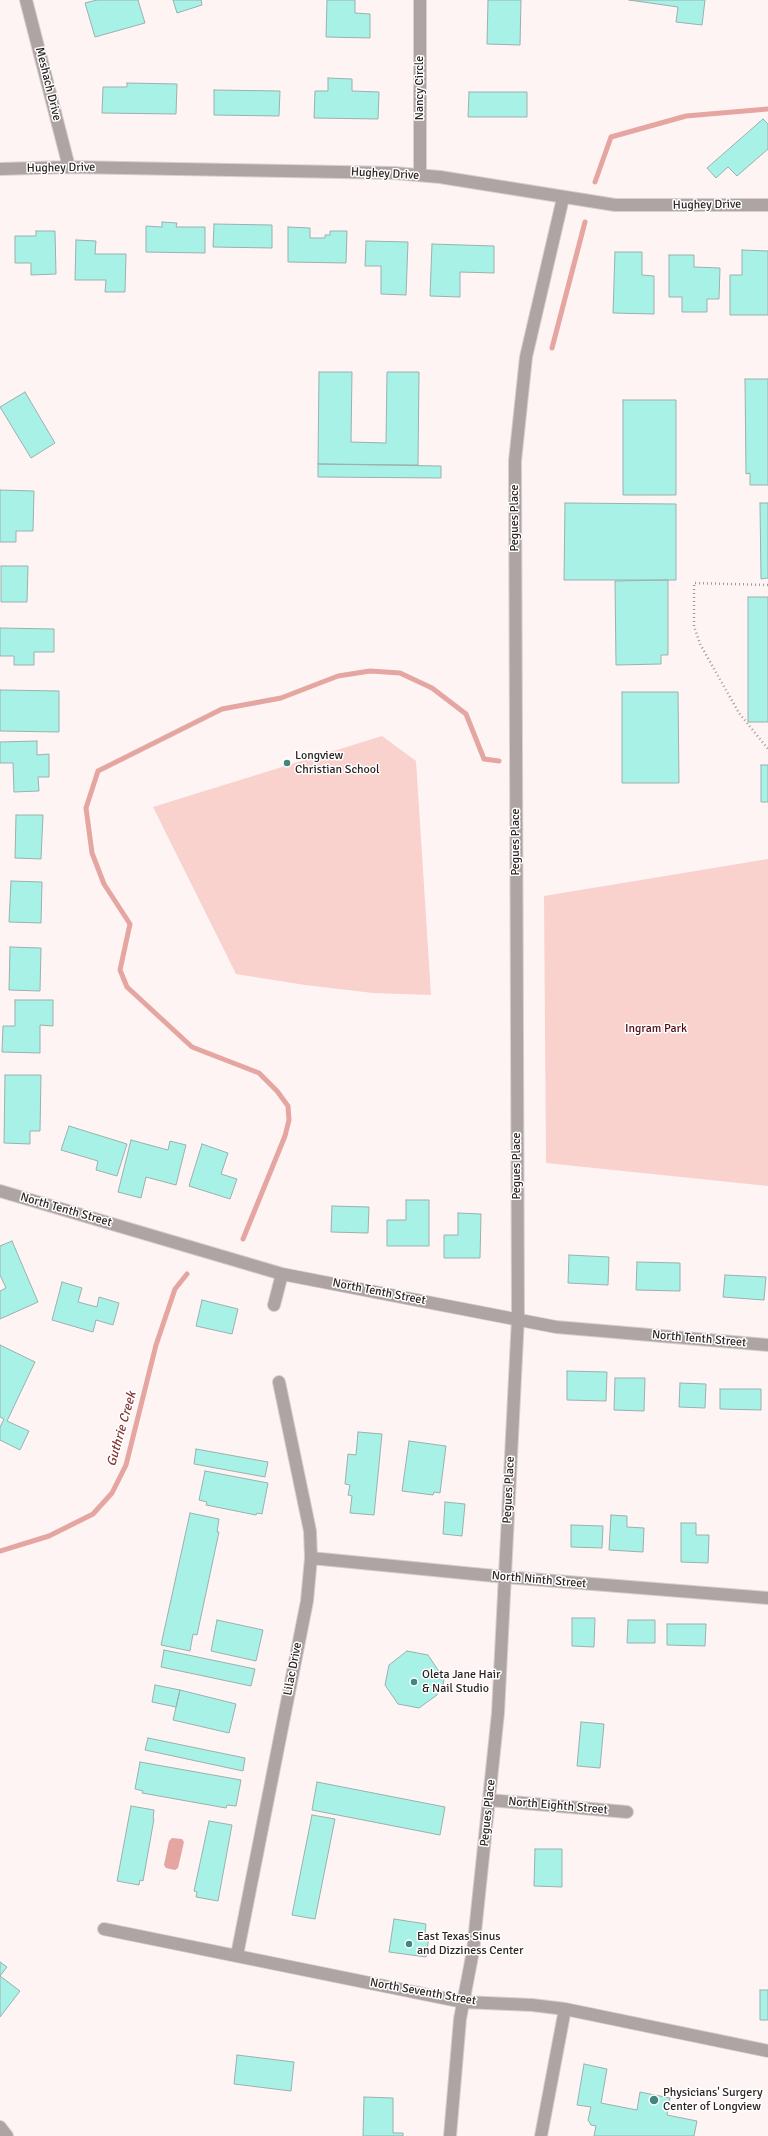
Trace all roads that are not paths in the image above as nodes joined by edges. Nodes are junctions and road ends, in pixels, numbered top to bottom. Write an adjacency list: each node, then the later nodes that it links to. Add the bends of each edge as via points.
1 (26, 0): 3 (street, Meshach Drive)
2 (420, 0): 5 (street, Nancy Circle)
3 (69, 167): 4 (street, Hughey Drive); 5 (street, Hughey Drive)
4 (0, 169)
5 (420, 175): 6 (street, Hughey Drive)
6 (563, 198): 7 (street, Hughey Drive, via 624,206); 11 (street, Pegues Place, via 526,357 515,461)
7 (768, 205)
8 (0, 1191): 9 (street, North Tenth Street)
9 (282, 1274): 10 (street); 11 (street, North Tenth Street)
10 (274, 1305)
11 (518, 1318): 12 (street, North Tenth Street, via 556,1327); 15 (street, Pegues Place)
12 (768, 1345)
13 (279, 1382): 14 (street, Lilac Drive, via 310,1531)
14 (311, 1558): 15 (street, North Ninth Street); 20 (street, Lilac Drive, via 307,1601)
15 (505, 1577): 16 (street, North Ninth Street); 17 (street, Pegues Place, via 498,1714)
16 (768, 1598)
17 (489, 1800): 18 (street, North Eighth Street); 21 (street, Pegues Place, via 472,1962)
18 (627, 1812)
19 (104, 1929): 20 (street, North Seventh Street)
20 (237, 1955): 21 (street, North Seventh Street)
21 (463, 2002): 22 (street, North Seventh Street); 26 (street, Pegues Place)
22 (565, 2009): 23 (street, North Seventh Street); 27 (street)
23 (768, 2051)
24 (0, 2127): 25 (street)
25 (7, 2136)
26 (450, 2136)
27 (541, 2136)

